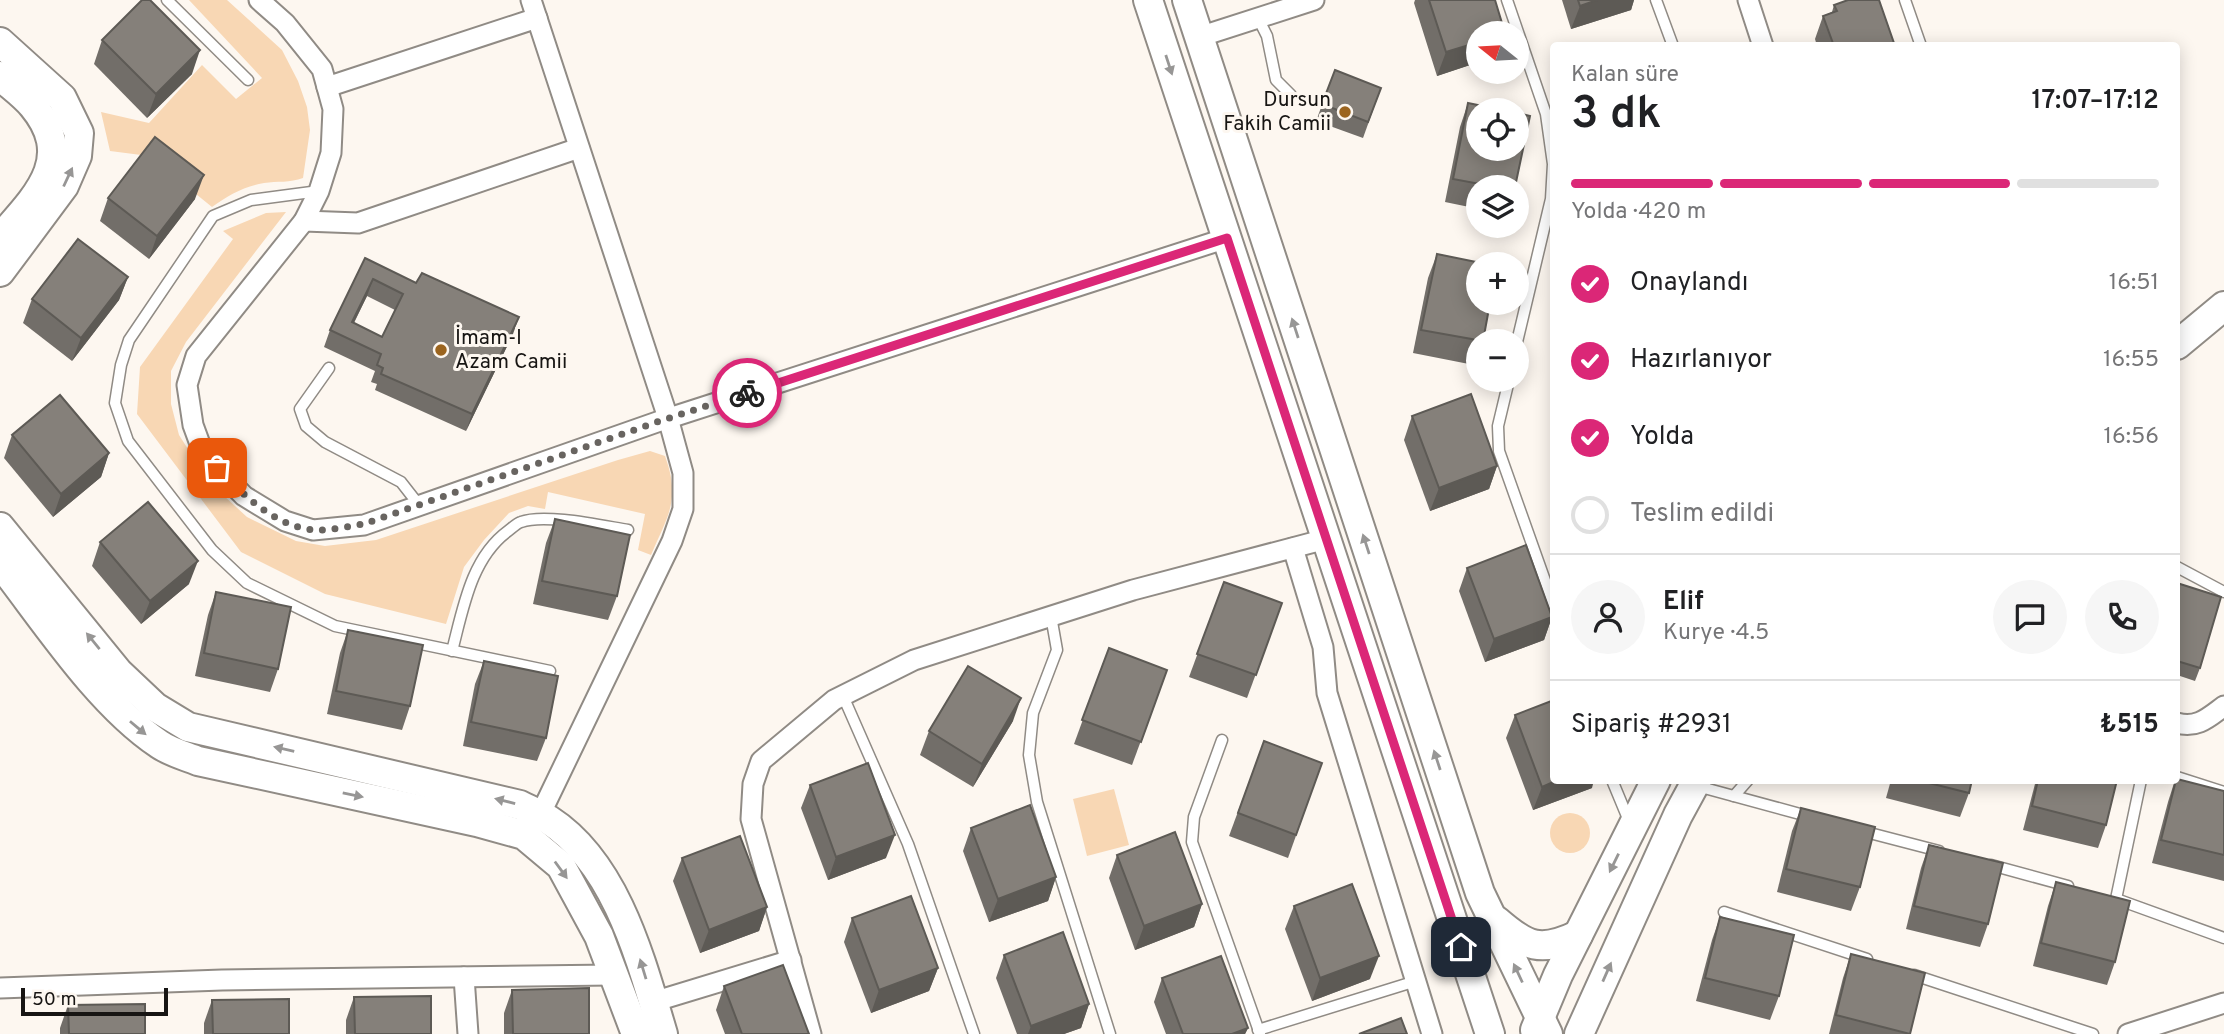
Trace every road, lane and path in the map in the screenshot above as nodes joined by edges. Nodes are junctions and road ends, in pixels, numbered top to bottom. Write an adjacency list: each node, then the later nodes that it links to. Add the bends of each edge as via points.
1 (167, 0): 18 (lane)
2 (260, 0): 19 (street, via 322,69)
3 (1148, 0): 27 (street, one-way to 27)
4 (1187, 0): 12 (street)
5 (1314, 0): 11 (street)
6 (1507, 0): 21 (lane, via 1546,114)
7 (1656, 0): 14 (lane)
8 (1748, 0): 15 (street)
9 (1905, 0): 16 (lane)
10 (534, 9): 19 (street); 22 (street)
11 (1258, 18): 12 (street); 20 (lane, via 1267,36 1276,80)
12 (1199, 37): 70 (street, one-way to 12)
13 (0, 42): 28 (street, one-way to 13, via 64,186 77,156 79,133 62,98)
14 (1672, 42)
15 (1762, 42)
16 (1919, 42)
17 (0, 76): 26 (street, via 32,104 47,126 54,149 38,194)
18 (248, 80)
19 (327, 87): 23 (street, via 333,109 331,153)
20 (1291, 95)
21 (1550, 143)
22 (579, 148): 25 (street, via 358,223); 34 (street)
23 (319, 191): 25 (street); 45 (lane, via 251,200 213,216 129,340 115,403 128,441 212,550 247,583 335,626)
24 (1550, 203): 30 (lane)
25 (304, 220): 35 (street, via 196,356 187,385 193,425 204,455 244,496 285,522 313,530 364,524)
26 (0, 238)
27 (1227, 238): 34 (street); 38 (street)
28 (0, 272)
29 (2224, 306): 31 (street)
30 (1520, 329)
31 (2180, 339)
32 (329, 368): 35 (lane, via 300,409 306,426 325,442 401,482)
33 (1505, 392): 43 (lane, via 1498,426 1499,451)
34 (668, 418): 35 (street); 60 (street, via 683,473 682,509 672,541)
35 (419, 505)
36 (0, 527): 60 (street, one-way to 36, via 509,802 188,727 155,707 119,673)
37 (628, 530): 45 (lane, via 548,519 521,522 498,538 477,568)
38 (1326, 539): 39 (street); 91 (street)
39 (1293, 548): 44 (street); 78 (street, via 1323,646 1326,693)
40 (0, 563): 76 (street, one-way to 76, via 104,696 162,746 198,761 524,835 561,866 599,936)
41 (2180, 569): 42 (lane)
42 (2224, 592)
43 (1550, 595)
44 (1051, 616): 47 (street, via 914,660); 89 (lane, via 1057,650 1033,713 1029,755 1037,802)
45 (452, 651): 46 (lane)
46 (550, 671)
47 (843, 696): 73 (street, via 761,761 752,784 751,819); 88 (lane, via 908,844)
48 (2224, 706): 49 (street, via 2203,722)
49 (2180, 724)
50 (1222, 740): 83 (lane, via 1194,817 1192,842)
51 (2180, 778): 58 (lane)
52 (1614, 784): 62 (lane)
53 (1654, 784): 62 (street)
54 (1695, 784): 92 (street, one-way to 54)
55 (1699, 784): 59 (lane)
56 (1744, 784): 59 (lane)
57 (2140, 784): 68 (lane)
58 (2224, 792)
59 (1734, 796): 61 (lane)
60 (540, 815): 80 (street, one-way to 60, via 638,953 605,879 577,843)
61 (1826, 821)
62 (1632, 827): 71 (street, one-way to 71)
63 (1852, 828): 64 (lane)
64 (1945, 853)
65 (1984, 863): 66 (lane)
66 (2076, 888)
67 (2103, 895): 68 (lane)
68 (2116, 899): 72 (lane)
69 (1724, 912): 74 (lane)
70 (1491, 916): 71 (street, via 1521,941 1536,945 1559,944); 82 (street, one-way to 70)
71 (1578, 935): 82 (street, via 1558,975)
72 (2224, 938)
73 (791, 960): 80 (street); 87 (street)
74 (1882, 964)
75 (1908, 973): 93 (lane)
76 (613, 975): 77 (street); 85 (street)
77 (464, 977): 79 (street); 84 (street)
78 (1416, 981): 83 (lane); 90 (street)
79 (0, 988)
80 (653, 1002): 86 (street)
81 (2224, 1003): 94 (street)
82 (1540, 1029)
83 (1259, 1032)
84 (468, 1034)
85 (636, 1034)
86 (663, 1034)
87 (811, 1034)
88 (974, 1034)
89 (1110, 1034)
90 (1432, 1034)
91 (1490, 1034)
92 (1579, 1034)
93 (2093, 1034)
94 (2128, 1034)

